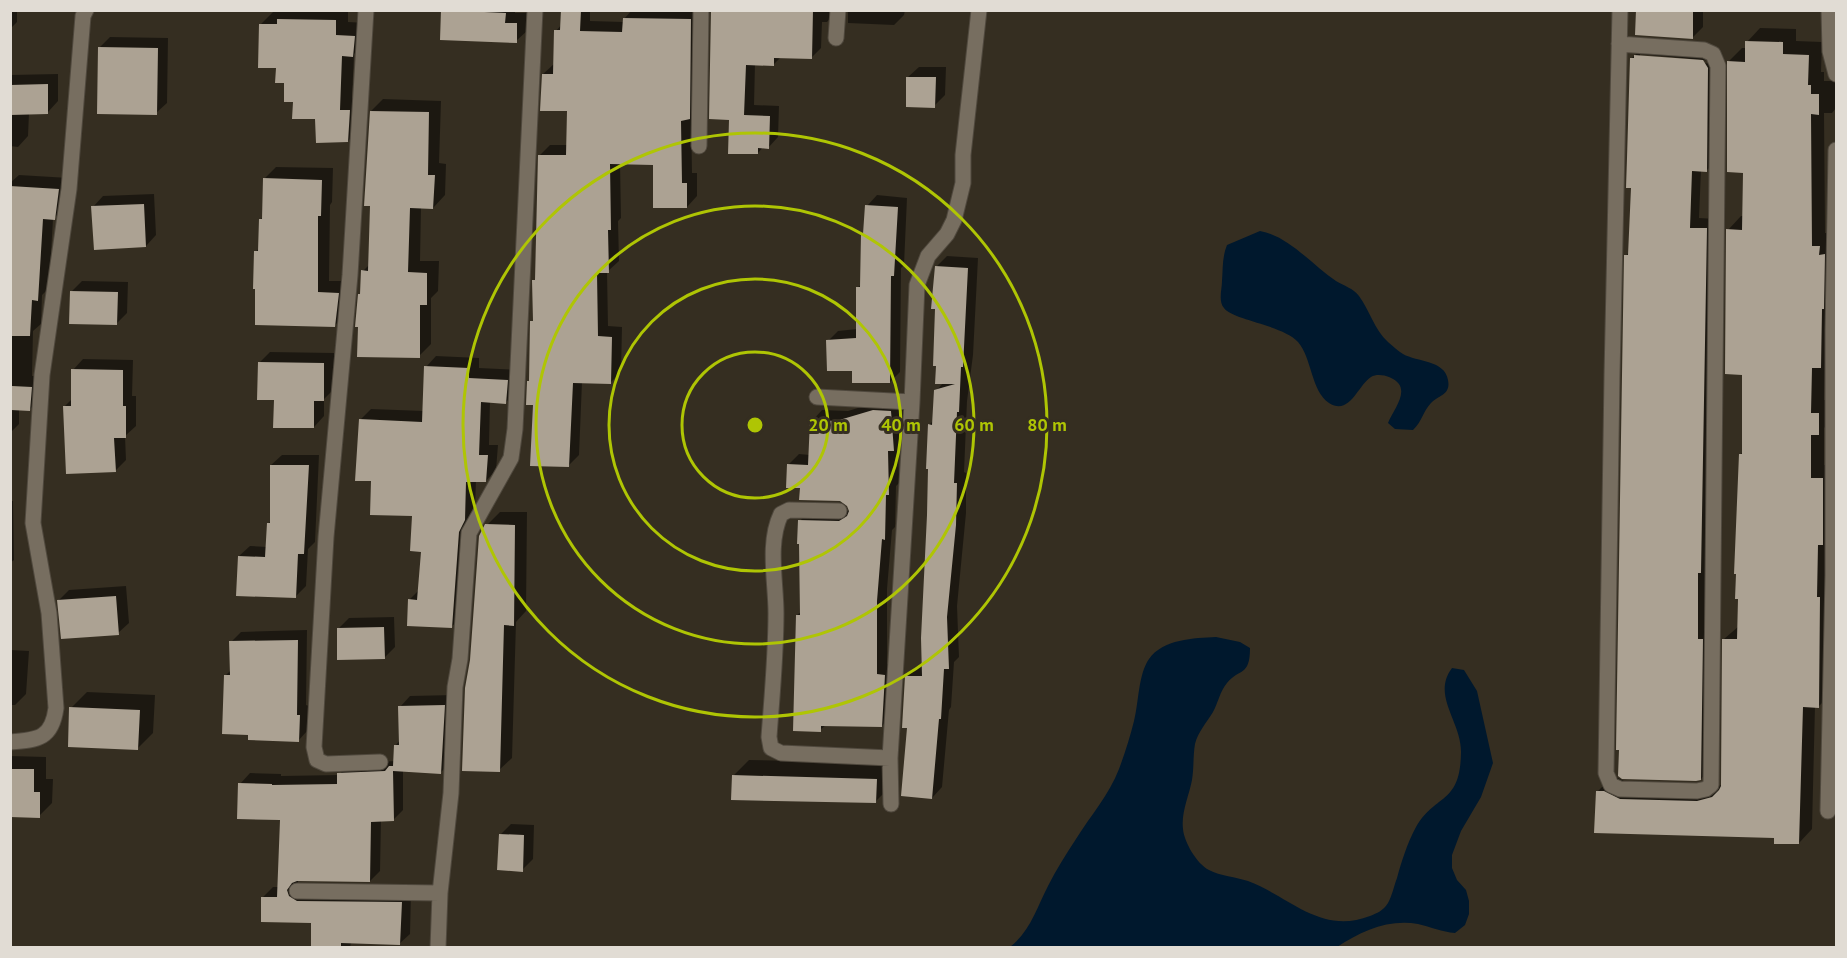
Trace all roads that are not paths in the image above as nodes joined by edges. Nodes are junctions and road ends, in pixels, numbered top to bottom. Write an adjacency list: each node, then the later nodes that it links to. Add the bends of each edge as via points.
1 (86, 10): 22 (street, via 69,189 42,375 33,523 49,613 56,708 48,733 34,740)
2 (366, 10): 24 (street, via 314,747 317,760 326,764)
3 (535, 10): 28 (street, via 512,458 469,533)
4 (701, 10): 12 (street)
5 (838, 10): 9 (street)
6 (979, 10): 17 (street, via 963,183 954,220 928,256 917,285)
7 (1620, 10): 10 (street)
8 (1829, 10): 11 (street, via 1830,51)
9 (837, 38)
10 (1619, 44): 10 (street, via 1606,773 1611,785 1620,789 1697,791 1711,784 1718,66 1713,54 1704,50)
11 (1836, 74)
12 (699, 146)
13 (1836, 150): 14 (street)
14 (1836, 203): 15 (street)
15 (1835, 330): 18 (street)
16 (817, 397): 17 (street)
17 (912, 402): 23 (street)
18 (1835, 453): 20 (street)
19 (839, 511): 23 (street, via 789,510 781,513 776,524 777,614 771,748 781,753)
20 (1835, 575): 21 (street)
21 (1833, 700): 26 (street)
22 (10, 742)
23 (890, 758): 25 (street)
24 (380, 762)
25 (891, 804)
26 (1827, 811)
27 (297, 891): 28 (street)
28 (440, 893): 29 (street)
29 (438, 948)

